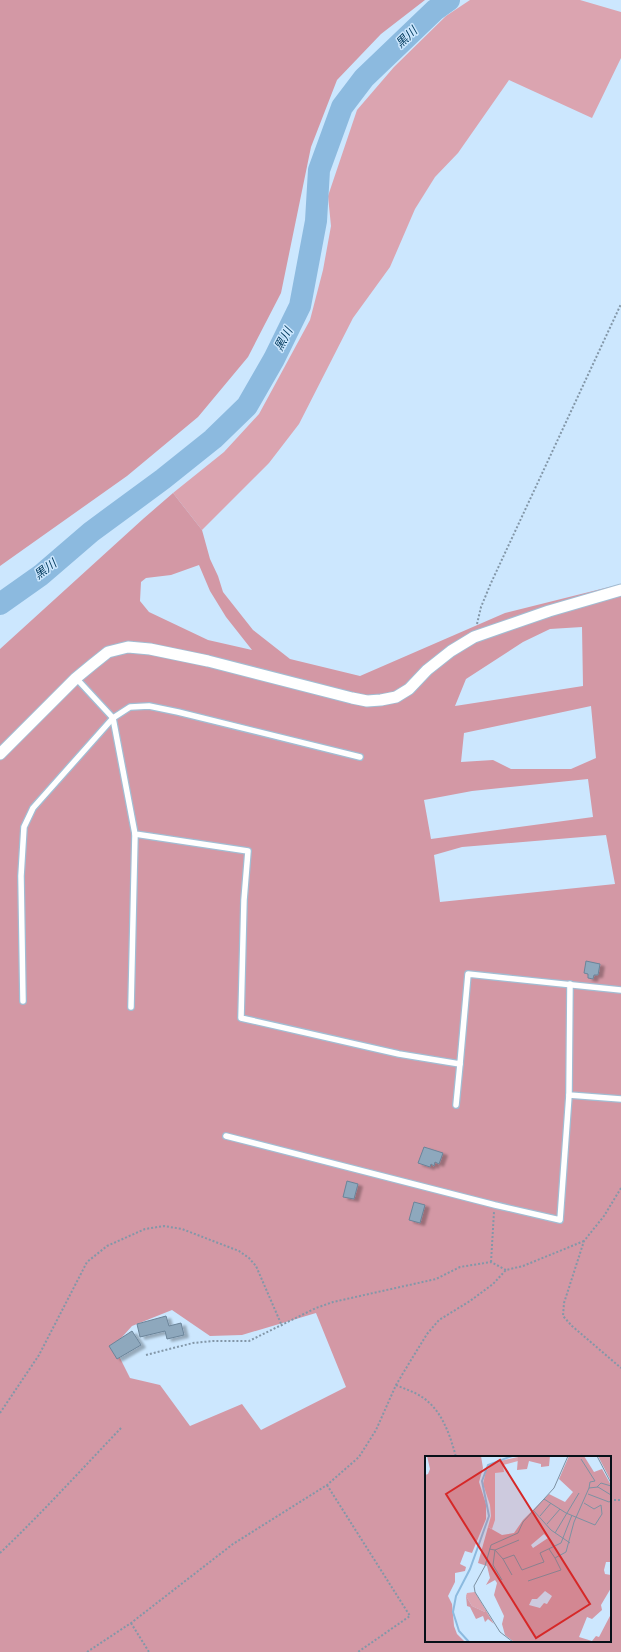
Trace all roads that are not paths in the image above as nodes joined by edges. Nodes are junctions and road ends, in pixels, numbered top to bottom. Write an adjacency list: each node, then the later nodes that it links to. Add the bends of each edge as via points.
1 (621, 590): 2 (street, via 474,637 427,670 409,689 396,697 381,700 352,698 208,661 128,647 108,652)
2 (76, 678): 3 (lane); 4 (street)
3 (113, 718): 5 (lane, via 130,707 149,706); 6 (lane); 9 (lane, via 33,808 24,827 21,876)
4 (0, 754)
5 (360, 757)
6 (135, 834): 10 (lane); 11 (lane, via 248,851 241,1018 399,1054)
7 (570, 984): 8 (lane); 11 (lane, via 468,974); 12 (lane)
8 (621, 990)
9 (23, 1000)
10 (131, 1007)
11 (460, 1064): 14 (lane)
12 (568, 1095): 13 (lane); 15 (lane, via 560,1220)
13 (621, 1099)
14 (456, 1105)
15 (226, 1136)

